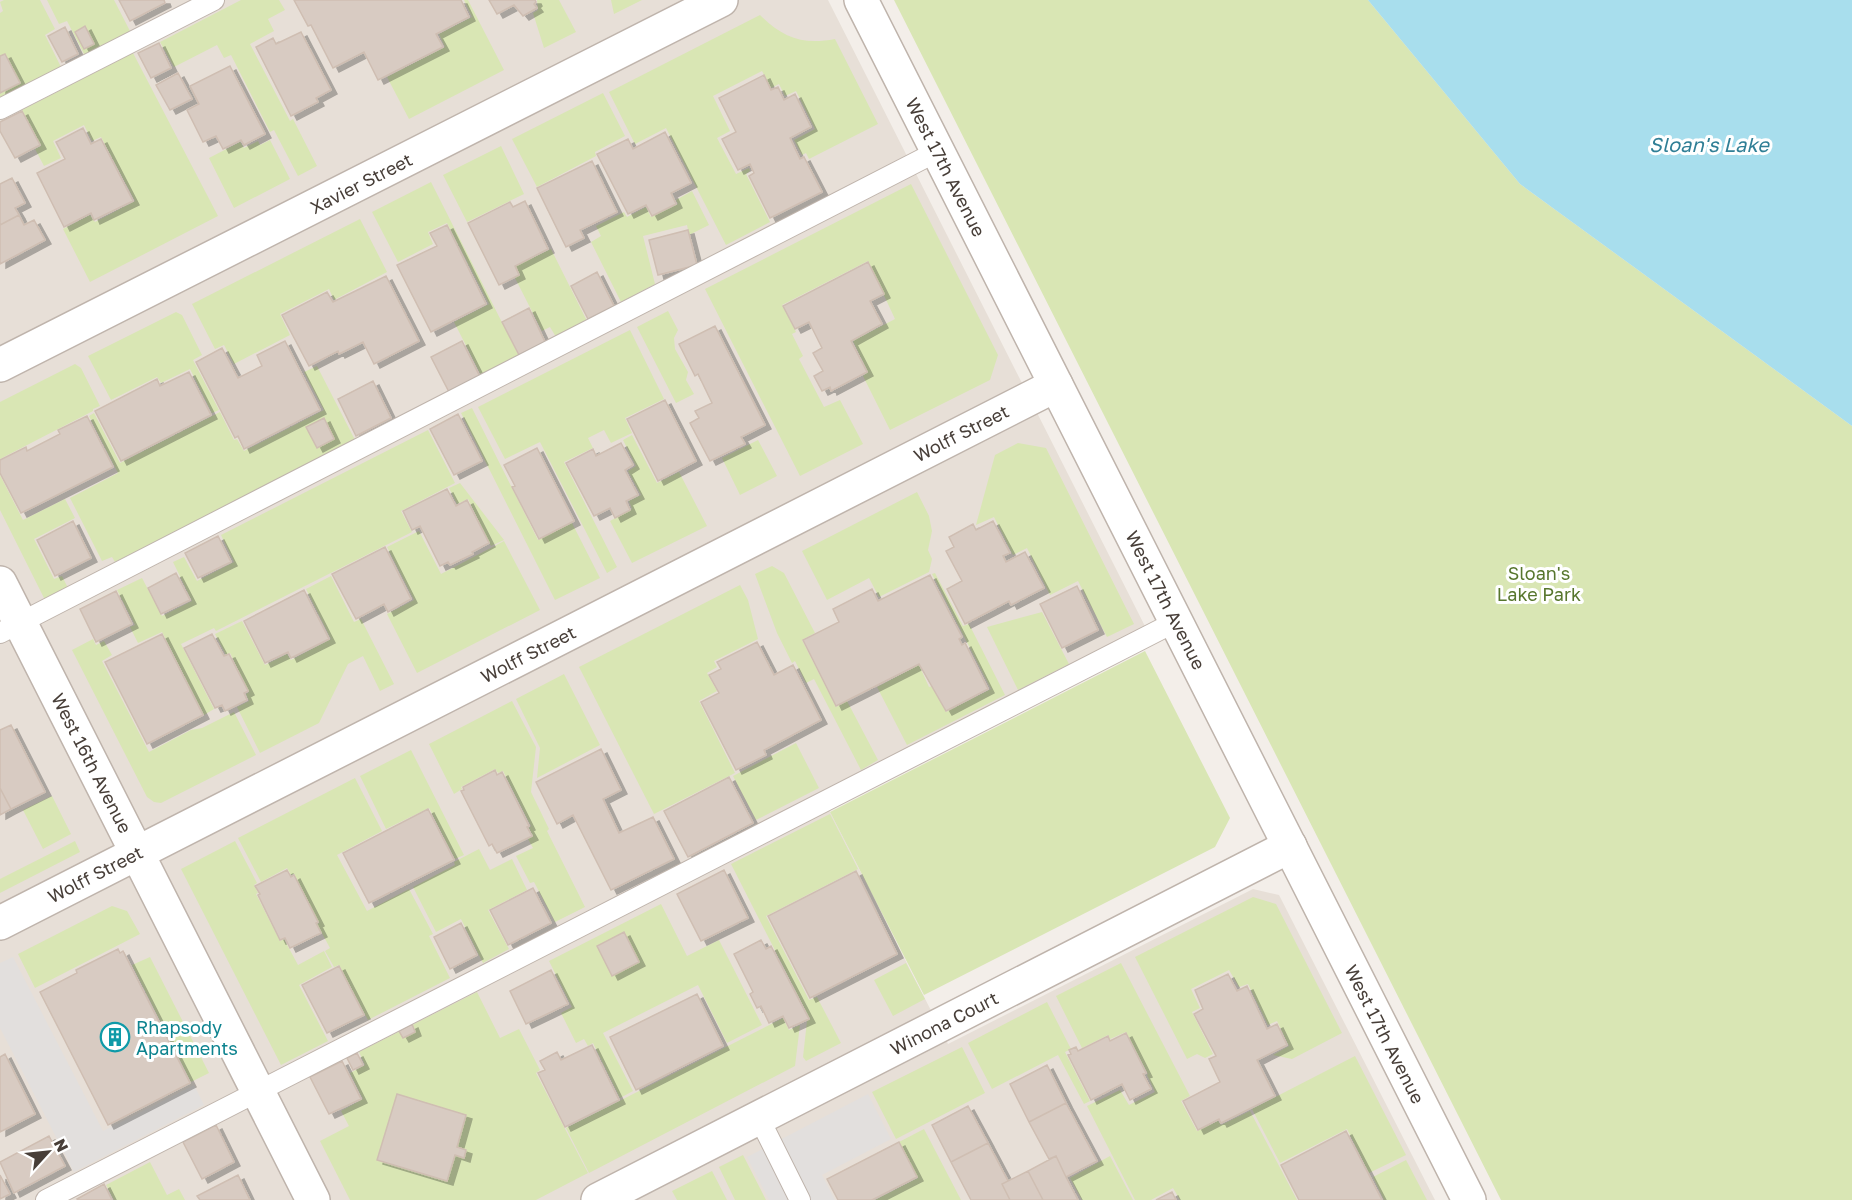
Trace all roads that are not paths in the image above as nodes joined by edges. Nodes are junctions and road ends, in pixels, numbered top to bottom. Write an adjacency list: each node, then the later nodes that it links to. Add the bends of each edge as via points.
1 (214, 0): 4 (lane)
2 (721, 0): 6 (street, Xavier Street)
3 (861, 0): 5 (street, West 17th Avenue)
4 (0, 110)
5 (938, 151): 7 (street, West 17th Avenue); 10 (lane)
6 (0, 365)
7 (1056, 385): 9 (street, West 17th Avenue); 12 (street, Wolff Street)
8 (0, 584): 10 (street, West 16th Avenue)
9 (1177, 621): 11 (street, West 17th Avenue); 14 (lane)
10 (10, 628): 12 (street, West 16th Avenue)
11 (1290, 846): 15 (street, Winona Court); 20 (street, West 17th Avenue)
12 (137, 853): 13 (street, Wolff Street); 14 (street, West 16th Avenue)
13 (0, 923)
14 (258, 1091): 16 (lane); 17 (street, West 16th Avenue)
15 (759, 1118): 18 (street, Winona Court); 19 (lane)
16 (46, 1200)
17 (313, 1200)
18 (598, 1200)
19 (800, 1200)
20 (1469, 1200)

